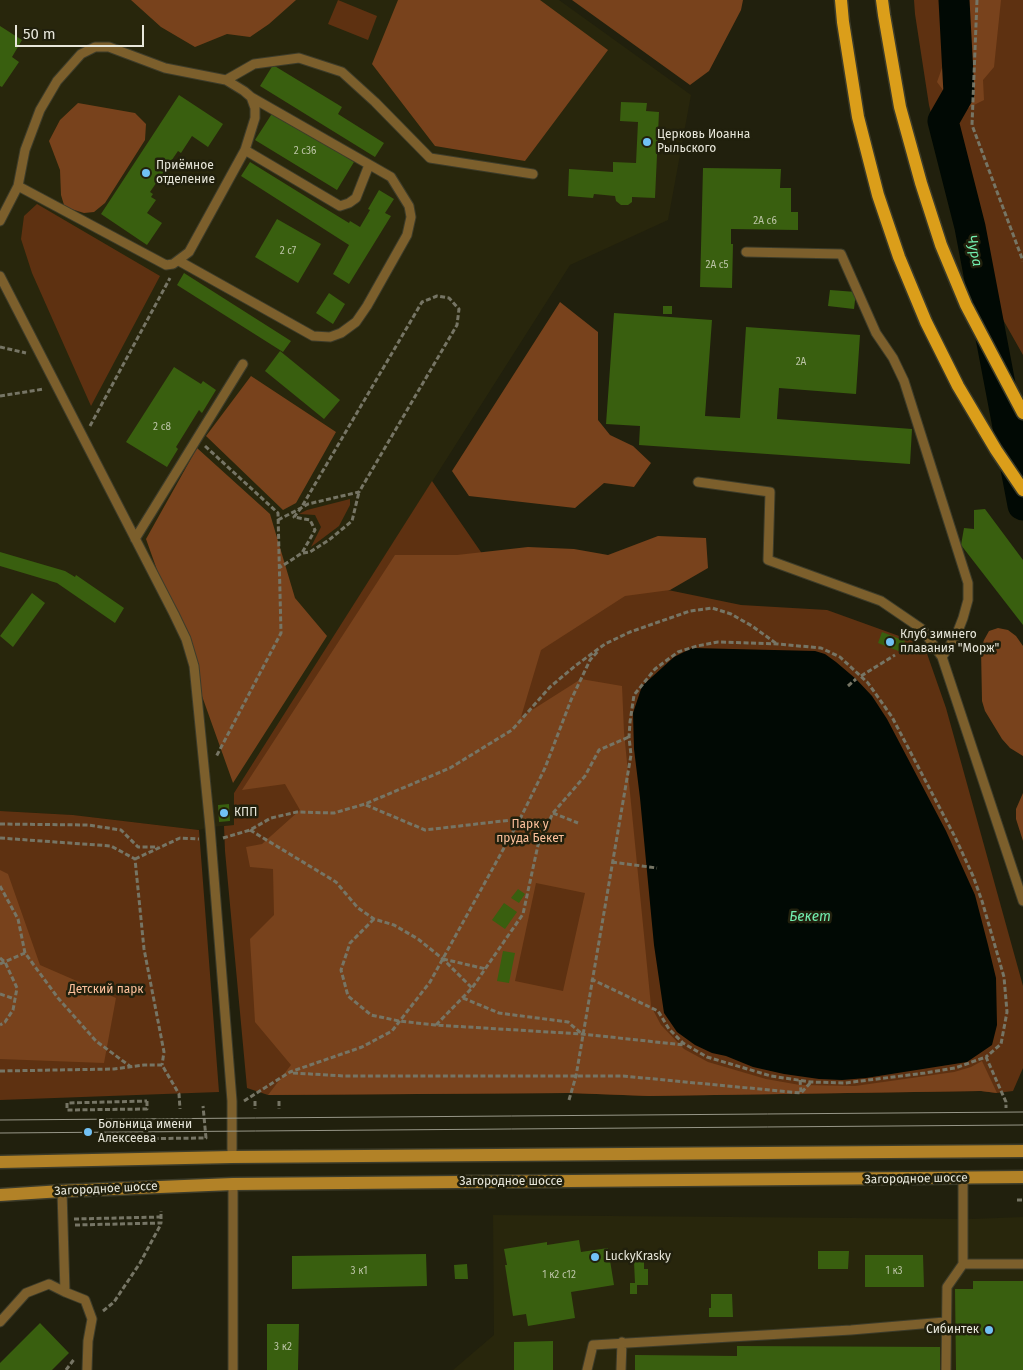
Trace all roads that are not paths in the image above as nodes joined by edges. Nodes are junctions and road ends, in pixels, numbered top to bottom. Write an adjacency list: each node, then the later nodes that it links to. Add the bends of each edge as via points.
1 (841, 0): 16 (main road, via 858,117 878,195 899,257 958,386)
2 (882, 0): 14 (main road, via 900,107 920,183 966,306)
3 (226, 80): 4 (lane); 7 (lane, via 254,64 299,58 342,72 430,158); 8 (lane, via 165,68 110,48 95,47 81,54 57,81 40,110 25,150)
4 (251, 97): 5 (lane, via 255,118); 6 (lane)
5 (245, 150): 6 (lane, via 340,206 356,198); 11 (lane, via 189,252)
6 (369, 165): 11 (lane, via 391,177 405,197 411,217 407,235 367,306 356,322 341,333 330,337 313,336)
7 (533, 174)
8 (18, 186): 9 (lane); 11 (lane, via 166,265)
9 (0, 221)
10 (746, 252): 18 (lane, via 841,254 876,333 893,358 907,390 968,583 963,618)
11 (179, 261)
12 (0, 276): 17 (lane)
13 (243, 364): 17 (lane)
14 (1023, 413)
15 (698, 482): 18 (lane, via 770,492 768,560 881,601 922,630)
16 (1023, 490)
17 (135, 539): 21 (lane, via 186,639 194,666 232,1101)
18 (942, 657): 19 (lane)
19 (1023, 901)
20 (1023, 1151): 21 (main road)
21 (232, 1157): 22 (main road)
22 (0, 1162)
23 (1023, 1177): 24 (main road, Загородное шоссе)
24 (963, 1178): 25 (main road, Загородное шоссе); 28 (lane)
25 (233, 1184): 26 (main road, Загородное шоссе); 35 (lane)
26 (62, 1191): 27 (main road, Загородное шоссе); 30 (lane)
27 (0, 1195)
28 (963, 1264): 29 (lane); 32 (lane, via 947,1287)
29 (1023, 1264)
30 (65, 1292): 31 (lane, via 49,1284 26,1293); 34 (lane, via 85,1300 92,1319)
31 (0, 1322)
32 (945, 1322): 33 (lane); 38 (lane)
33 (622, 1342): 36 (lane, via 593,1345); 37 (lane)
34 (87, 1370)
35 (232, 1370)
36 (587, 1370)
37 (621, 1370)
38 (946, 1370)

